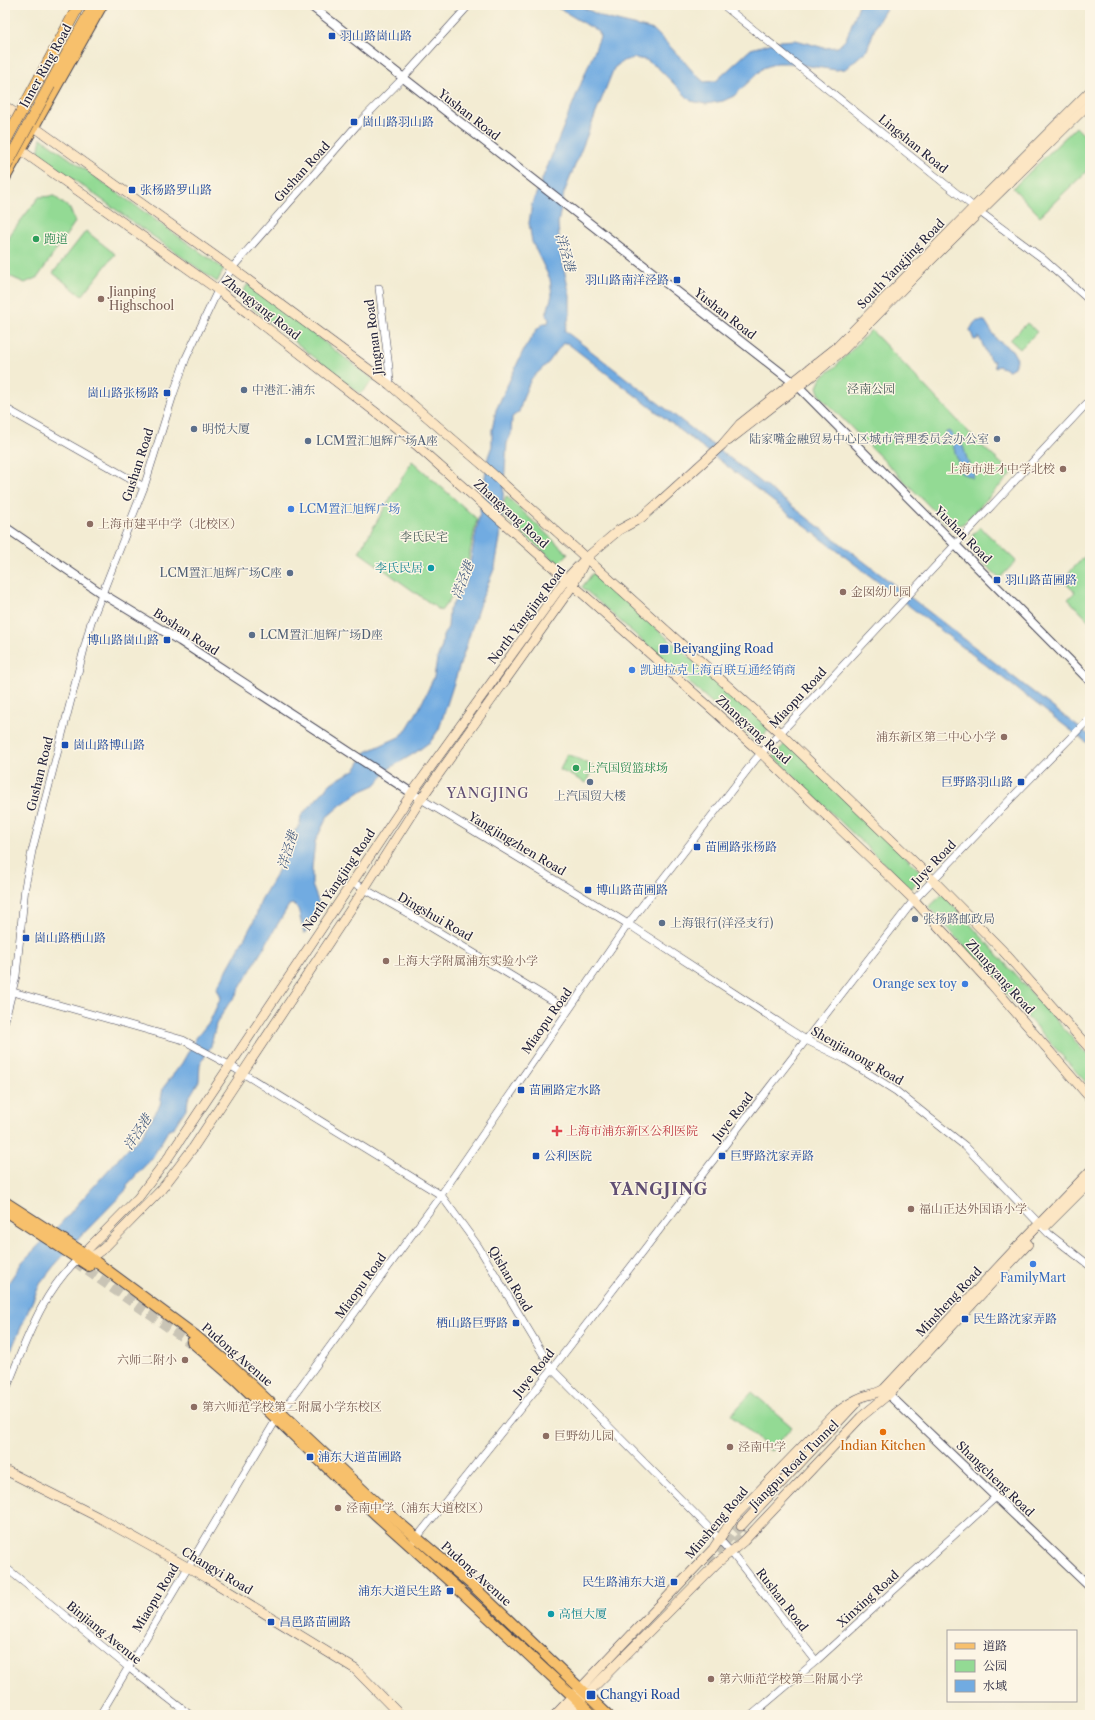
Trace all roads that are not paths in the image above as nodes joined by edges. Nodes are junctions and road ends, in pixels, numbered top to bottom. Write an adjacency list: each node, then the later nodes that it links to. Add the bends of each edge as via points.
1 (94, 5): 16 (highway, Inner Ring Road, bridge)
2 (102, 5): 12 (main road)
3 (310, 5): 7 (street, Yushan Road)
4 (469, 5): 7 (street, Gushan Road)
5 (723, 5): 18 (street, Lingshan Road)
6 (77, 7): 11 (main road); 14 (highway, Inner Ring Road, bridge)
7 (403, 78): 19 (street, Gushan Road, via 357,125); 23 (street, Yushan Road)
8 (1090, 92): 18 (main road, South Yangjing Road)
9 (1090, 103): 18 (main road, South Yangjing Road)
10 (5, 106): 11 (main road, Zhangyang Road)
11 (17, 115): 12 (main road, Zhangyang Road); 13 (main road)
12 (34, 127): 15 (main road); 19 (main road, Zhangyang Road)
13 (5, 138): 15 (main road, Zhangyang Road)
14 (5, 142)
15 (21, 150): 17 (main road); 21 (main road, Zhangyang Road)
16 (5, 168)
17 (5, 178)
18 (977, 209): 22 (street, Lingshan Road, via 1042,258); 23 (main road, South Yangjing Road, via 848,345 827,363)
19 (232, 268): 21 (street, Gushan Road); 24 (main road, Zhangyang Road)
20 (379, 288): 24 (street, Jingnan Road)
21 (218, 290): 27 (street, Gushan Road, via 186,358); 31 (main road, Zhangyang Road, via 405,435)
22 (1090, 301)
23 (795, 384): 29 (street, Yushan Road); 30 (main road, South Yangjing Road, via 736,436 710,455 641,518 619,530)
24 (390, 385): 30 (main road, Zhangyang Road, via 485,466)
25 (1090, 400): 29 (street, Miaopu Road)
26 (5, 408): 27 (street)
27 (144, 487): 33 (street, Gushan Road)
28 (5, 527): 33 (street, Boshan Road)
29 (955, 545): 34 (street, Yushan Road); 36 (street, Miaopu Road)
30 (586, 558): 31 (main road, North Yangjing Road); 32 (main road, North Yangjing Road); 36 (main road, Zhangyang Road)
31 (566, 579): 32 (main road, Zhangyang Road); 39 (main road, North Yangjing Road)
32 (573, 586): 37 (main road, Zhangyang Road); 40 (main road, North Yangjing Road)
33 (102, 593): 38 (street, Boshan Road, via 180,641); 46 (street, Gushan Road, via 91,622 32,851 25,887)
34 (1090, 681)
35 (1090, 718): 41 (street, Juye Road)
36 (780, 733): 37 (street, Miaopu Road); 41 (main road, Zhangyang Road)
37 (761, 753): 44 (main road, Zhangyang Road); 45 (street, Miaopu Road)
38 (354, 756): 39 (street, Yangjingzhen Road)
39 (412, 793): 40 (street, Yangjingzhen Road); 42 (main road, North Yangjing Road)
40 (421, 800): 43 (main road, North Yangjing Road); 45 (street, Yangjingzhen Road)
41 (933, 880): 44 (street, Juye Road); 50 (main road, Zhangyang Road, via 1003,951)
42 (352, 882): 43 (street, Dingshui Road); 51 (main road, North Yangjing Road)
43 (364, 889): 47 (street, Dingshui Road); 52 (main road, North Yangjing Road)
44 (914, 900): 49 (street, Juye Road); 53 (main road, Zhangyang Road)
45 (628, 924): 47 (street, Miaopu Road); 49 (street, Shenjianong Road)
46 (13, 992): 48 (street, Gushan Road); 51 (street, Qishan Road, via 183,1040)
47 (568, 1010): 56 (street, Miaopu Road)
48 (5, 1020)
49 (806, 1040): 59 (street, Shenjianong Road, via 845,1059 896,1091 965,1146); 63 (street, Juye Road)
50 (1090, 1049)
51 (231, 1066): 52 (street, Qishan Road); 61 (main road, North Yangjing Road, via 138,1198)
52 (243, 1073): 56 (street, Qishan Road); 61 (main road, North Yangjing Road, via 193,1148 161,1190 105,1247 97,1253)
53 (1090, 1098)
54 (1090, 1171): 59 (main road, Minsheng Road)
55 (1090, 1182): 59 (main road, Minsheng Road)
56 (441, 1195): 63 (street, Qishan Road, via 478,1246); 67 (street, Miaopu Road)
57 (5, 1202): 60 (main road, Pudong Avenue)
58 (5, 1211): 60 (main road, Pudong Avenue)
59 (1042, 1226): 62 (street, Shenjianong Road); 65 (main road, Minsheng Road)
60 (42, 1230): 61 (main road, Pudong Avenue)
61 (81, 1255): 64 (street, North Yangjing Road, via 57,1281 43,1302); 67 (main road, Pudong Avenue, via 193,1342)
62 (1090, 1266)
63 (552, 1369): 71 (street, Qishan Road); 72 (street, Juye Road)
64 (5, 1392)
65 (887, 1392): 66 (main road, Minsheng Road); 68 (main road, Minsheng Road); 70 (street, Shangcheng Road)
66 (861, 1397): 68 (main road, Jiangpu Road Tunnel, via 744,1529 834,1439); 71 (main road, Minsheng Road, via 832,1416 734,1517)
67 (279, 1416): 72 (main road, Pudong Avenue); 74 (street, Miaopu Road)
68 (861, 1417): 73 (main road, Minsheng Road)
69 (5, 1470): 74 (main road, Changyi Road)
70 (996, 1497): 76 (street, Shangcheng Road); 77 (street, Xinxing Road)
71 (720, 1540): 73 (street, Qishan Road); 79 (main road, Minsheng Road)
72 (413, 1542): 79 (main road, Pudong Avenue, via 472,1585); 80 (main road, Pudong Avenue)
73 (731, 1552): 77 (street, Rushan Road); 79 (main road, Minsheng Road)
74 (188, 1566): 78 (street, Miaopu Road); 83 (main road, Changyi Road, via 355,1669)
75 (5, 1567): 78 (street, Binjiang Avenue)
76 (1090, 1587)
77 (816, 1662): 88 (street, Xinxing Road)
78 (128, 1667): 81 (street, Miaopu Road); 82 (street, Binjiang Avenue)
79 (584, 1691): 80 (main road, Minsheng Road); 87 (main road, Pudong Avenue)
80 (577, 1699): 84 (main road, Minsheng Road); 85 (main road, Minsheng Road); 86 (main road, Pudong Avenue)
81 (100, 1715)
82 (190, 1715)
83 (400, 1715)
84 (555, 1715)
85 (566, 1715)
86 (593, 1715)
87 (608, 1715)
88 (752, 1715)

